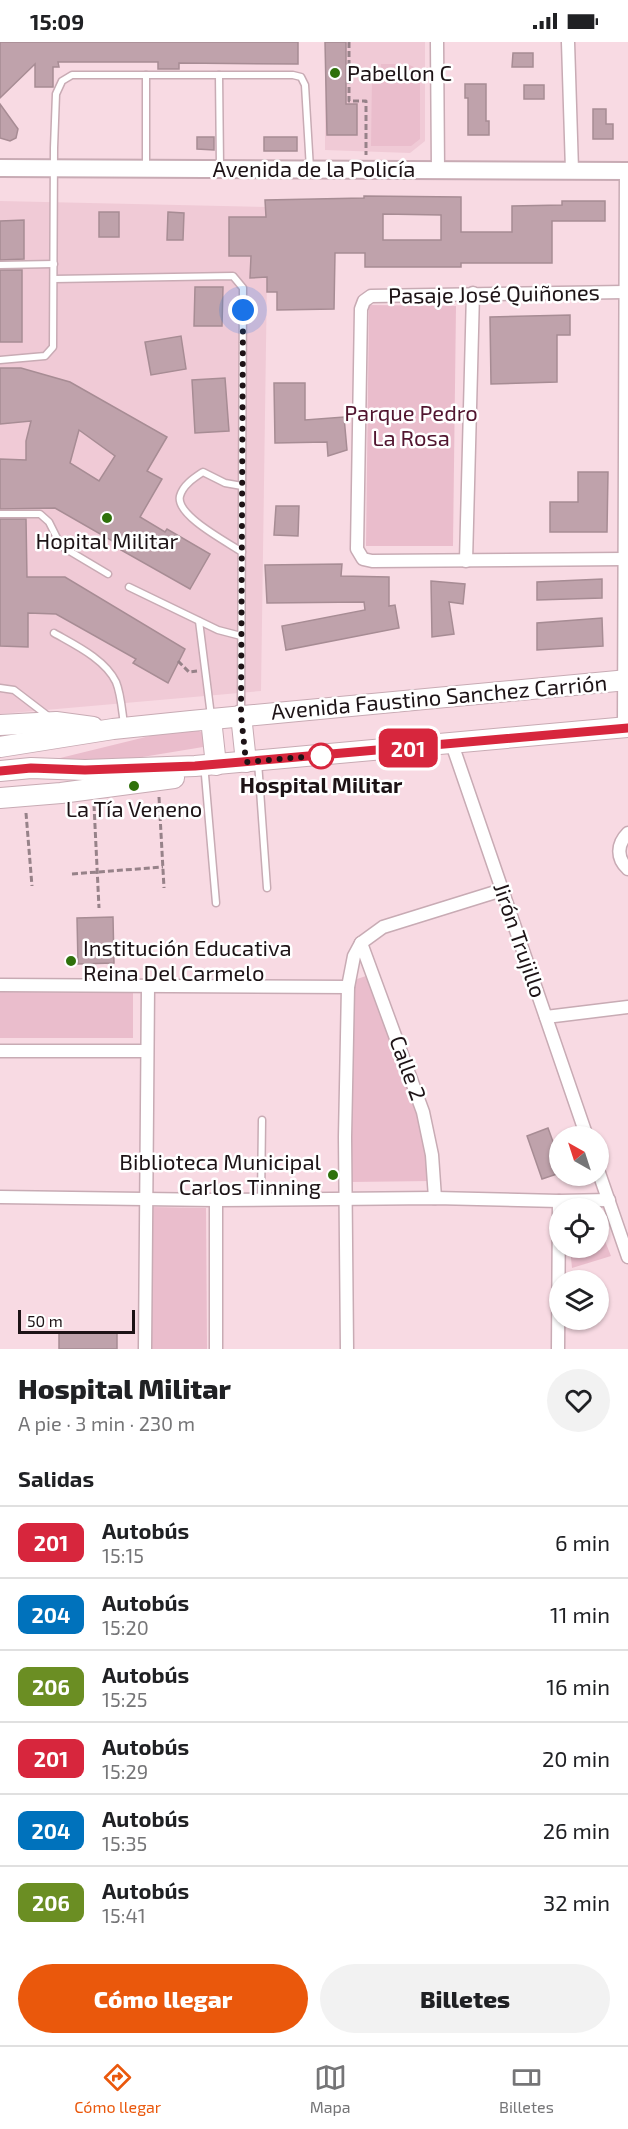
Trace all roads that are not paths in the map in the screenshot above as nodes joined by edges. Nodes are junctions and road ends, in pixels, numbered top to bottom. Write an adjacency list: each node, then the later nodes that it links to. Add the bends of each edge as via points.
1 (437, 42): 10 (street)
2 (568, 42): 11 (street)
3 (146, 75): 4 (lane); 5 (lane, via 72,75 62,81 56,94); 7 (lane)
4 (219, 75): 8 (lane); 9 (lane, via 301,77 305,85)
5 (54, 167): 6 (street, Avenida de la Policía); 7 (street, Avenida de la Policía); 13 (lane)
6 (0, 168)
7 (146, 168): 8 (street, Avenida de la Policía)
8 (220, 168): 9 (street, Avenida de la Policía)
9 (310, 169): 10 (street, Avenida de la Policía)
10 (438, 170): 11 (street, Avenida de la Policía)
11 (572, 170): 12 (street, Avenida de la Policía)
12 (627, 171): 16 (street)
13 (54, 264): 14 (lane); 15 (lane)
14 (0, 265)
15 (54, 279): 18 (lane, via 53,347 45,356); 20 (lane, via 233,276 239,281 243,288)
16 (625, 292): 17 (street, Pasaje José Quiñones); 19 (street)
17 (472, 293): 24 (street); 24 (street, Pasaje José Quiñones, via 371,296 360,309 357,549 363,559 372,561)
18 (0, 360)
19 (626, 410): 23 (street)
20 (242, 486): 22 (lane); 22 (lane, via 203,472 188,483 179,497 181,508 192,519)
21 (0, 514): 25 (lane, via 40,514 49,522 61,546)
22 (242, 552): 29 (lane)
23 (624, 559): 24 (street); 30 (street)
24 (466, 561)
25 (108, 574)
26 (129, 587): 27 (lane)
27 (199, 621): 29 (lane); 33 (lane)
28 (54, 633): 36 (lane, via 87,653 116,683)
29 (241, 636): 32 (lane)
30 (626, 680): 32 (main road, Avenida Faustino Sanchez Carrión); 37 (street)
31 (0, 688): 34 (lane, via 14,690)
32 (241, 715): 33 (main road, Avenida Faustino Sanchez Carrión); 40 (main road)
33 (211, 718): 36 (main road, Avenida Faustino Sanchez Carrión); 41 (main road)
34 (56, 722): 35 (main road); 36 (main road)
35 (0, 725)
36 (119, 728): 39 (main road, Avenida Faustino Sanchez Carrión)
37 (626, 728): 38 (main road)
38 (452, 744): 40 (main road); 47 (street, Jirón Trujillo)
39 (0, 747)
40 (252, 762): 41 (main road); 46 (lane)
41 (210, 770): 42 (main road); 43 (main road, via 93,789); 48 (lane)
42 (0, 771)
43 (0, 798)
44 (628, 833): 45 (street, via 622,839 619,854)
45 (628, 869)
46 (267, 888)
47 (502, 890): 49 (street, via 383,927); 54 (street, Jirón Trujillo)
48 (216, 903)
49 (361, 944): 52 (street, via 354,956); 62 (street, Calle 2, via 423,1112)
50 (0, 985): 51 (street)
51 (148, 987): 52 (street); 56 (street)
52 (348, 987): 61 (street)
53 (628, 1007): 54 (street)
54 (546, 1017): 58 (street, Jirón Trujillo)
55 (0, 1051): 56 (street)
56 (146, 1051): 60 (street)
57 (262, 1120): 63 (lane)
58 (583, 1126)
59 (0, 1197): 60 (street)
60 (146, 1198): 64 (street); 69 (street)
61 (347, 1198): 62 (street); 63 (street); 71 (street)
62 (435, 1198): 66 (street)
63 (261, 1199): 64 (street)
64 (216, 1200): 70 (street)
65 (609, 1200): 67 (street)
66 (549, 1202)
67 (628, 1257)
68 (559, 1258): 72 (street)
69 (145, 1349)
70 (216, 1349)
71 (348, 1349)
72 (558, 1349)

